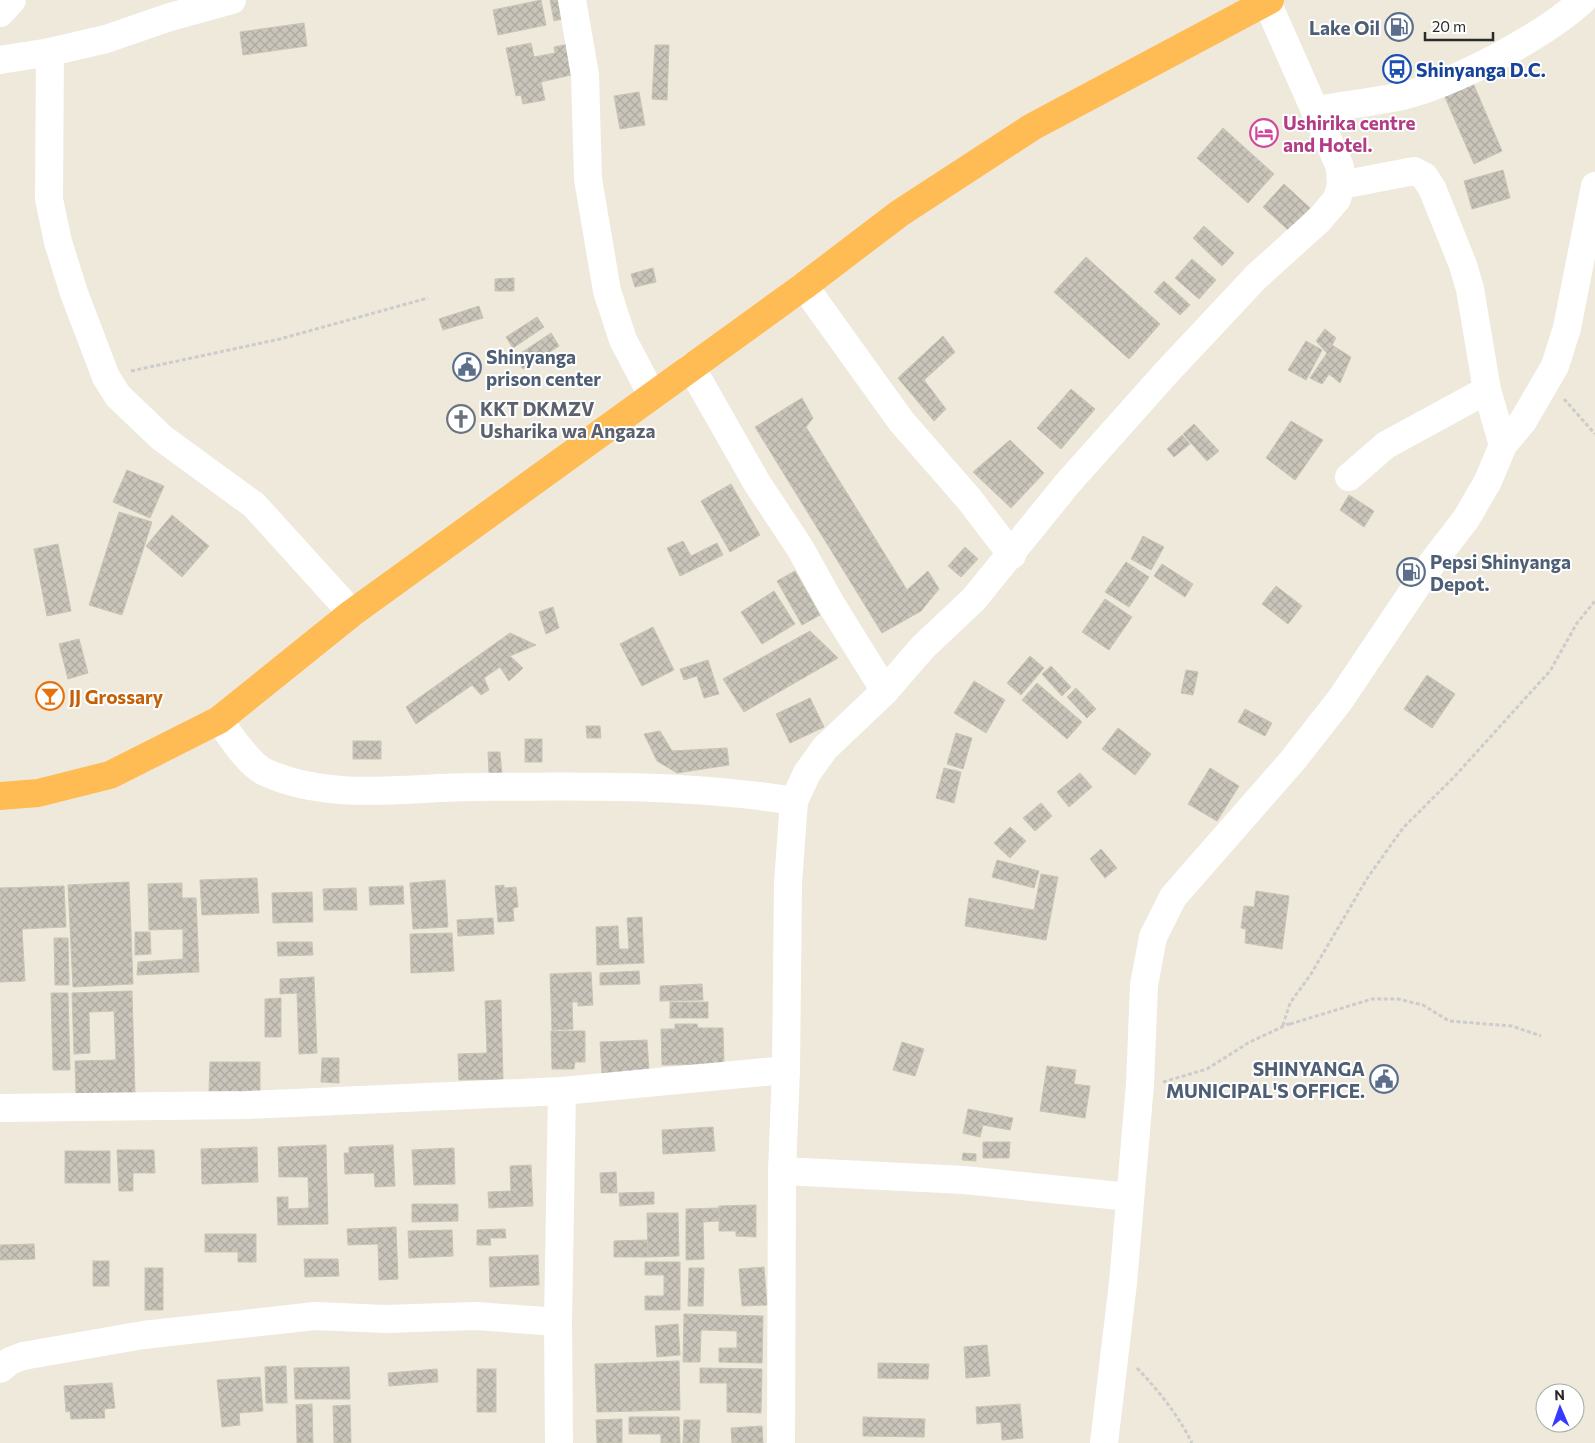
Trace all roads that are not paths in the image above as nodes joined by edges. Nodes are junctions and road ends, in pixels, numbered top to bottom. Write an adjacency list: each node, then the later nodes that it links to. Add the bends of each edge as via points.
1 (12, 0): 6 (street)
2 (232, 0): 7 (street, via 106,39)
3 (572, 0): 15 (street, via 585,75 588,179 607,291 624,340)
4 (1583, 0): 9 (street, via 1516,46 1434,84 1404,95)
5 (1269, 1): 9 (street); 12 (highway, via 1032,127 900,213)
6 (0, 13)
7 (50, 52): 8 (street); 19 (street, via 49,199 74,293 106,376 118,396 162,438 254,505)
8 (0, 60)
9 (1316, 110): 10 (street, via 1340,167)
10 (1341, 185): 14 (street, via 1414,171 1424,176 1448,225 1466,273); 18 (street, via 1337,199 1319,220 1256,277 1166,373 1067,484)
11 (1595, 186): 16 (street, via 1567,328 1555,366 1523,422)
12 (804, 286): 13 (highway); 18 (street, via 901,421 969,499)
13 (691, 367): 15 (highway); 20 (street, via 757,483)
14 (1488, 390): 16 (street); 17 (street, via 1386,445)
15 (652, 394): 19 (highway)
16 (1503, 445): 28 (street, via 1488,481 1466,519 1432,563 1340,700 1294,760 1173,896 1153,937 1144,985 1140,1084)
17 (1349, 477)
18 (1012, 555): 20 (street)
19 (352, 613): 21 (highway)
20 (885, 690): 23 (street, via 825,748)
21 (219, 720): 22 (highway, via 110,775 38,793); 23 (street, via 245,754 264,772 298,784 336,791 656,786 749,793)
22 (0, 796)
23 (794, 801): 24 (street, via 788,883)
24 (786, 1070): 25 (street); 27 (street)
25 (562, 1091): 26 (street, via 247,1104); 29 (street)
26 (0, 1108)
27 (782, 1171): 28 (street, via 964,1180); 32 (street)
28 (1130, 1197): 33 (street)
29 (558, 1322): 30 (street, via 476,1316 385,1320 315,1316 144,1335 23,1356); 31 (street)
30 (0, 1369)
31 (559, 1443)
32 (781, 1443)
33 (1104, 1443)

